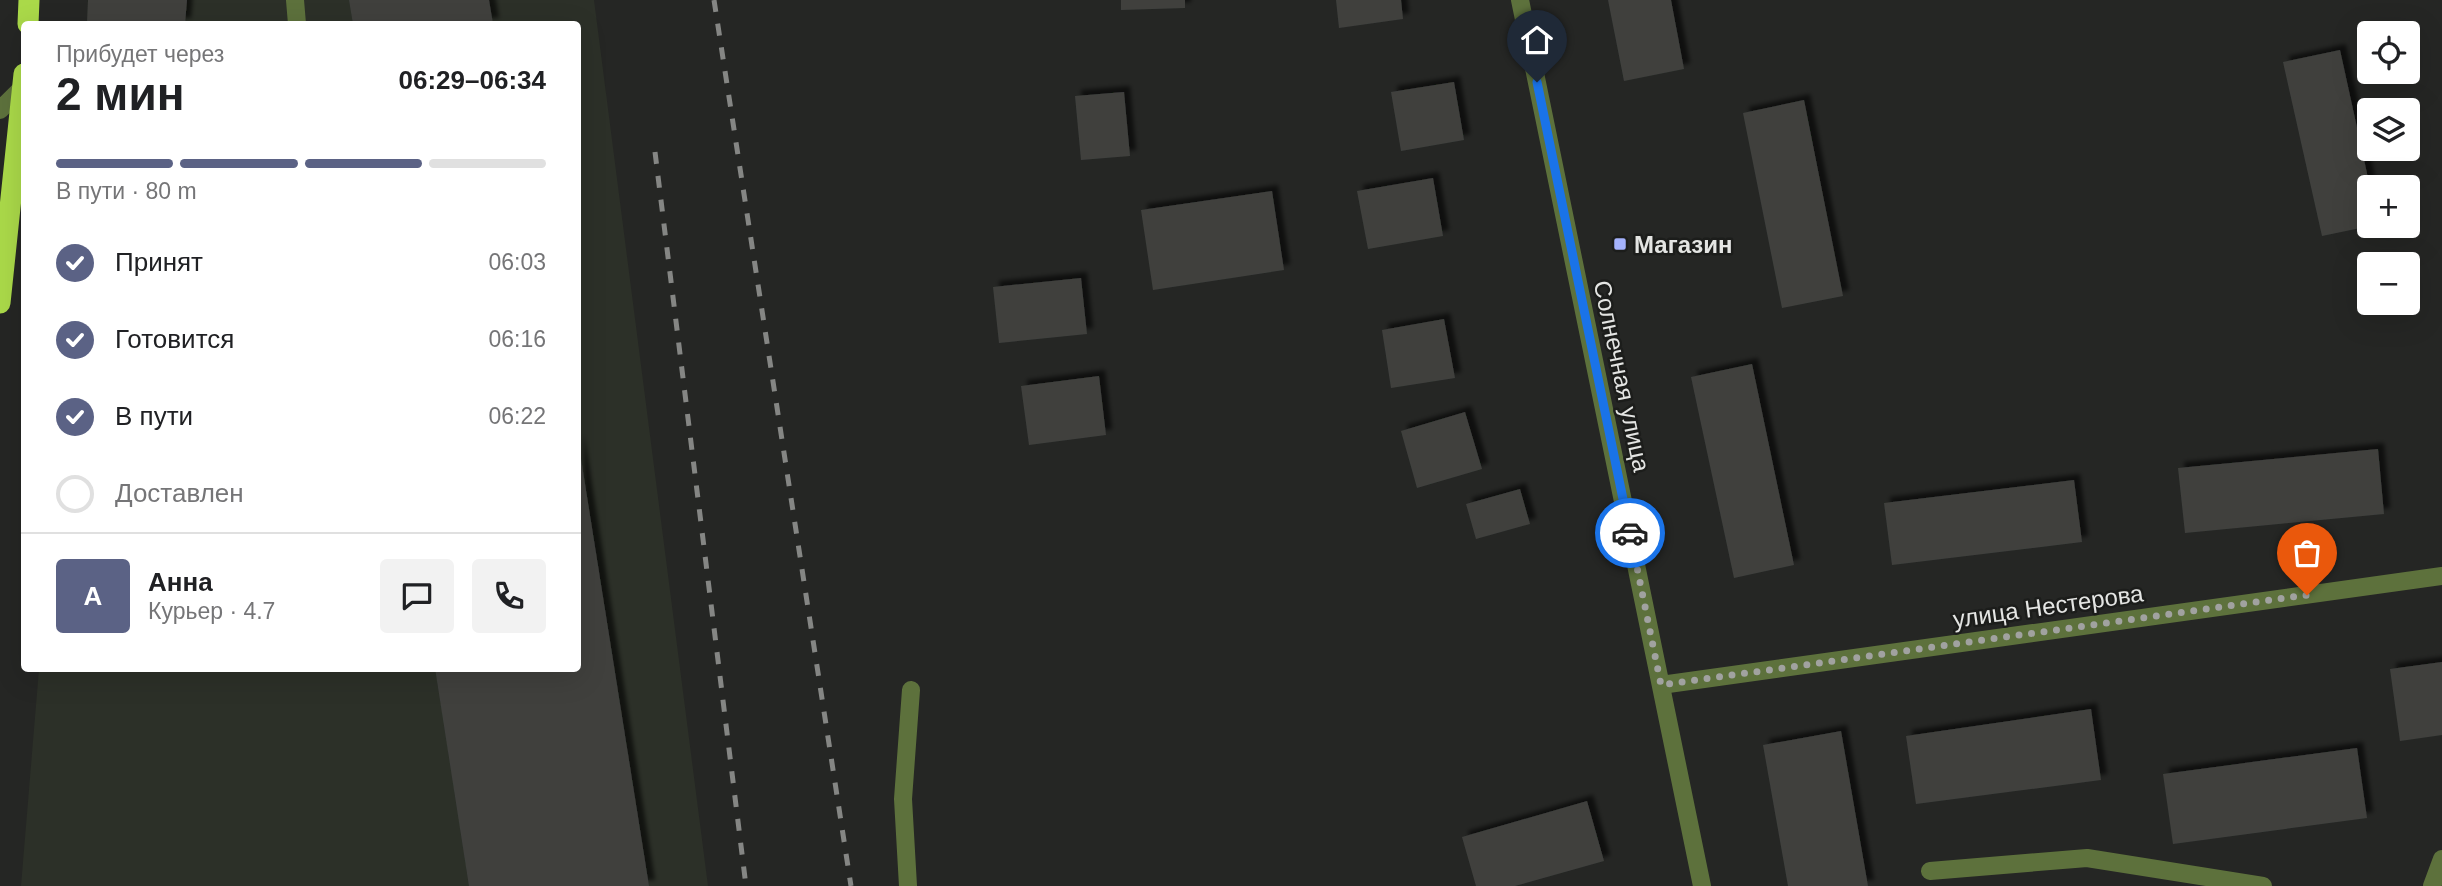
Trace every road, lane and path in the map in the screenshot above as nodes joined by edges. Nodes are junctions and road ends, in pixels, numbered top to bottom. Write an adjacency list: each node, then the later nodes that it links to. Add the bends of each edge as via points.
1 (29, 0): 4 (highway)
2 (295, 0): 5 (street)
3 (1520, 0): 11 (street, Солнечная улица)
4 (28, 21)
5 (297, 21)
6 (21, 89): 7 (street)
7 (0, 110)
8 (21, 113): 9 (highway)
9 (0, 303)
10 (2442, 576): 11 (street, улица Нестерова)
11 (1661, 685): 16 (street, Солнечная улица)
12 (911, 690): 15 (street, via 903,799)
13 (2442, 859): 18 (street)
14 (1930, 871): 17 (street, via 2087,858)
15 (908, 886)
16 (1702, 886)
17 (2263, 886)
18 (2432, 886)

